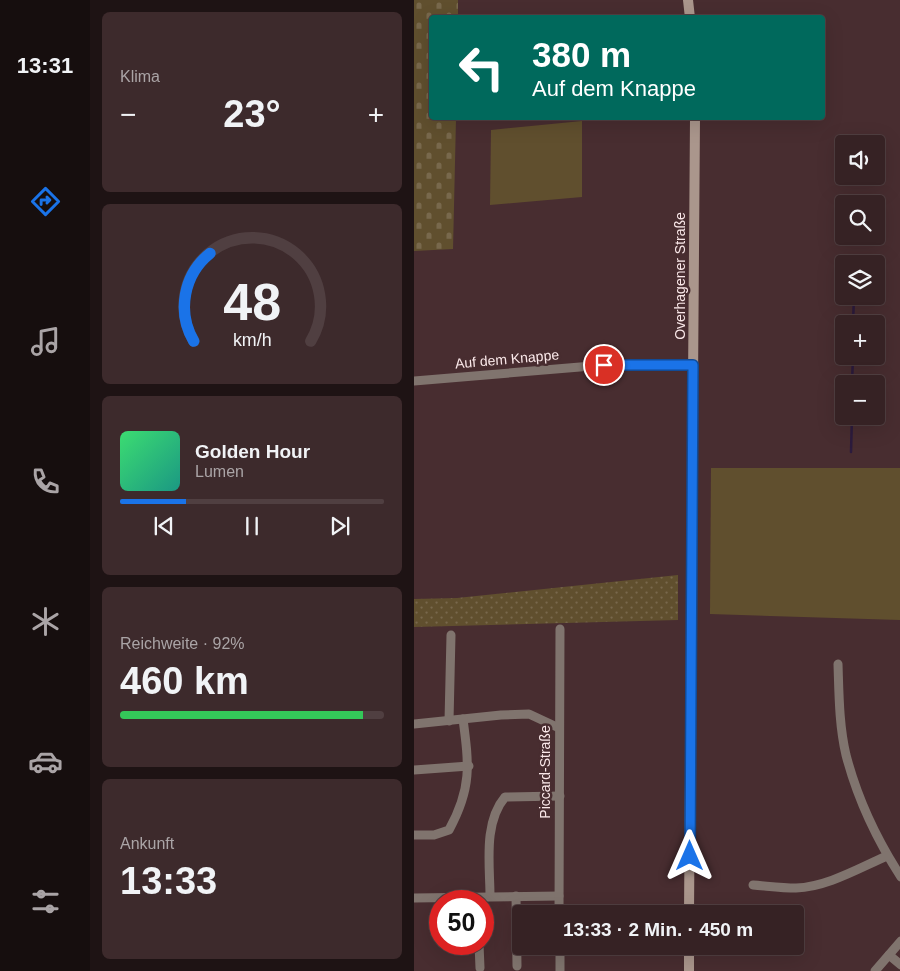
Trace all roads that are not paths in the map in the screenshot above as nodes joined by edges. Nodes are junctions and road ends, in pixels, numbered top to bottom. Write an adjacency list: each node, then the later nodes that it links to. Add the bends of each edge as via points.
1 (688, 0): 2 (main road)
2 (690, 15)
3 (695, 120): 4 (main road, Overhagener Straße)
4 (693, 365): 5 (street, Auf dem Knappe, via 604,365); 27 (main road, Overhagener Straße)
5 (414, 381)
6 (560, 629): 12 (street, Piccard-Straße)
7 (451, 635): 10 (street)
8 (838, 664): 17 (street, via 846,755)
9 (463, 720): 10 (street); 12 (street, via 529,714); 13 (street)
10 (449, 721): 11 (street)
11 (414, 724)
12 (559, 728): 15 (street, Piccard-Straße)
13 (469, 766): 14 (street); 16 (street, via 458,814 449,830 434,835)
14 (414, 770)
15 (560, 796): 20 (street, via 504,797 498,804 490,842); 23 (street, Piccard-Straße)
16 (414, 835)
17 (887, 856): 18 (street); 19 (street, via 813,885 797,888)
18 (900, 877)
19 (753, 885)
20 (490, 890)
21 (494, 896): 22 (street)
22 (516, 896): 23 (street); 34 (street)
23 (559, 896): 26 (street, Piccard-Straße)
24 (414, 898): 25 (street)
25 (429, 898)
26 (559, 905)
27 (690, 905)
28 (900, 941): 32 (street)
29 (479, 955): 35 (street)
30 (560, 955): 36 (street)
31 (689, 955): 37 (main road)
32 (889, 955): 33 (street); 38 (street)
33 (900, 965)
34 (517, 966)
35 (480, 968)
36 (560, 971)
37 (689, 971)
38 (875, 971)

